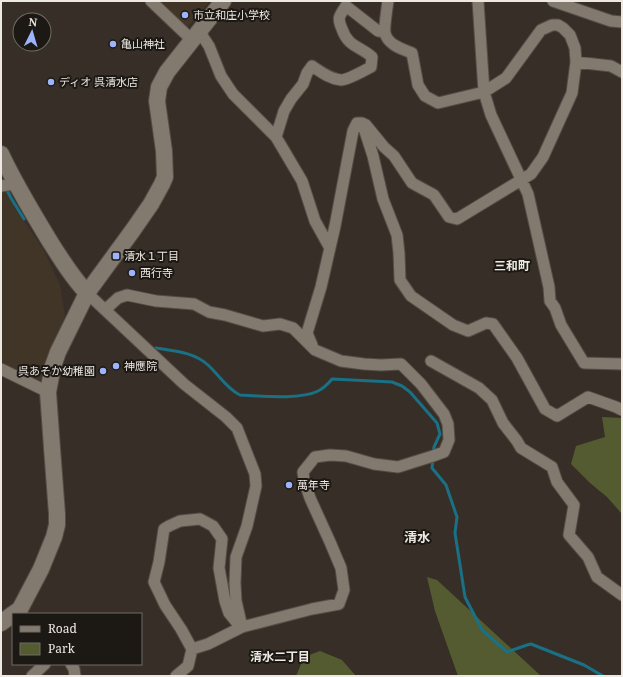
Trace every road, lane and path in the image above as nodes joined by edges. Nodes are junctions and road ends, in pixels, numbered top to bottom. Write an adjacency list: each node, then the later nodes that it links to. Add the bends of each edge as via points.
1 (151, 1): 8 (street)
2 (223, 1): 8 (street)
3 (388, 1): 7 (street)
4 (478, 1): 11 (street)
5 (553, 1): 6 (street, via 611,21)
6 (622, 22)
7 (385, 32): 11 (street, via 388,39 398,48 412,53 418,84 425,96 438,103); 13 (street, via 378,31 346,6 339,15 345,37 372,57 371,67 343,80 330,77 312,66 284,111)
8 (195, 36): 13 (street, via 209,46 221,76 233,94); 18 (street, via 159,86 157,101 165,177 151,204)
9 (576, 62): 10 (street, via 611,66); 11 (street, via 575,48 570,35 558,25 552,25 542,30 506,78); 15 (street, via 572,93 543,157 531,174)
10 (622, 72)
11 (484, 92): 15 (street, via 491,115)
12 (362, 123): 15 (street, via 366,124 394,156 412,183 434,195 449,217 457,219); 17 (street, via 357,123 353,131); 25 (street, via 383,199 397,234 400,280 411,296 453,325 468,330 486,323 493,324 517,358 545,408 557,416 588,398)
13 (276, 137): 17 (street, via 302,181 315,221)
14 (1, 154): 16 (street)
15 (521, 181): 22 (street, via 528,194 550,301 556,308 561,325 584,363)
16 (8, 185): 18 (street)
17 (330, 248): 20 (street, via 307,333)
18 (86, 293): 19 (street); 24 (street, via 58,352)
19 (105, 310): 20 (street, via 118,298 127,295 146,300 194,304 209,312 263,326 280,324 293,328); 30 (street, via 184,384 237,428 255,474 256,486 247,526 236,557 236,601)
20 (315, 350): 30 (street, via 341,361 401,364 421,384 444,414 448,424 449,440 444,452 398,467 374,464 346,456 315,457 303,472 304,480 340,568 344,590 339,604)
21 (431, 361): 26 (street, via 479,388 492,400 503,423 521,448 552,467 557,482 574,505 569,535 588,557 597,577)
22 (622, 364)
23 (1, 369): 24 (street)
24 (48, 392): 27 (street, via 57,525 41,569 20,609)
25 (622, 410)
26 (622, 594)
27 (14, 613)
28 (12, 615): 29 (street)
29 (1, 623)
30 (242, 627): 31 (street); 31 (street, via 228,613 225,601 220,568 222,539 212,526 200,519 180,521 164,529 154,582)
31 (192, 649): 36 (street, via 188,666)
32 (44, 665): 34 (street)
33 (72, 665): 35 (street)
34 (32, 676)
35 (75, 676)
36 (176, 676)

